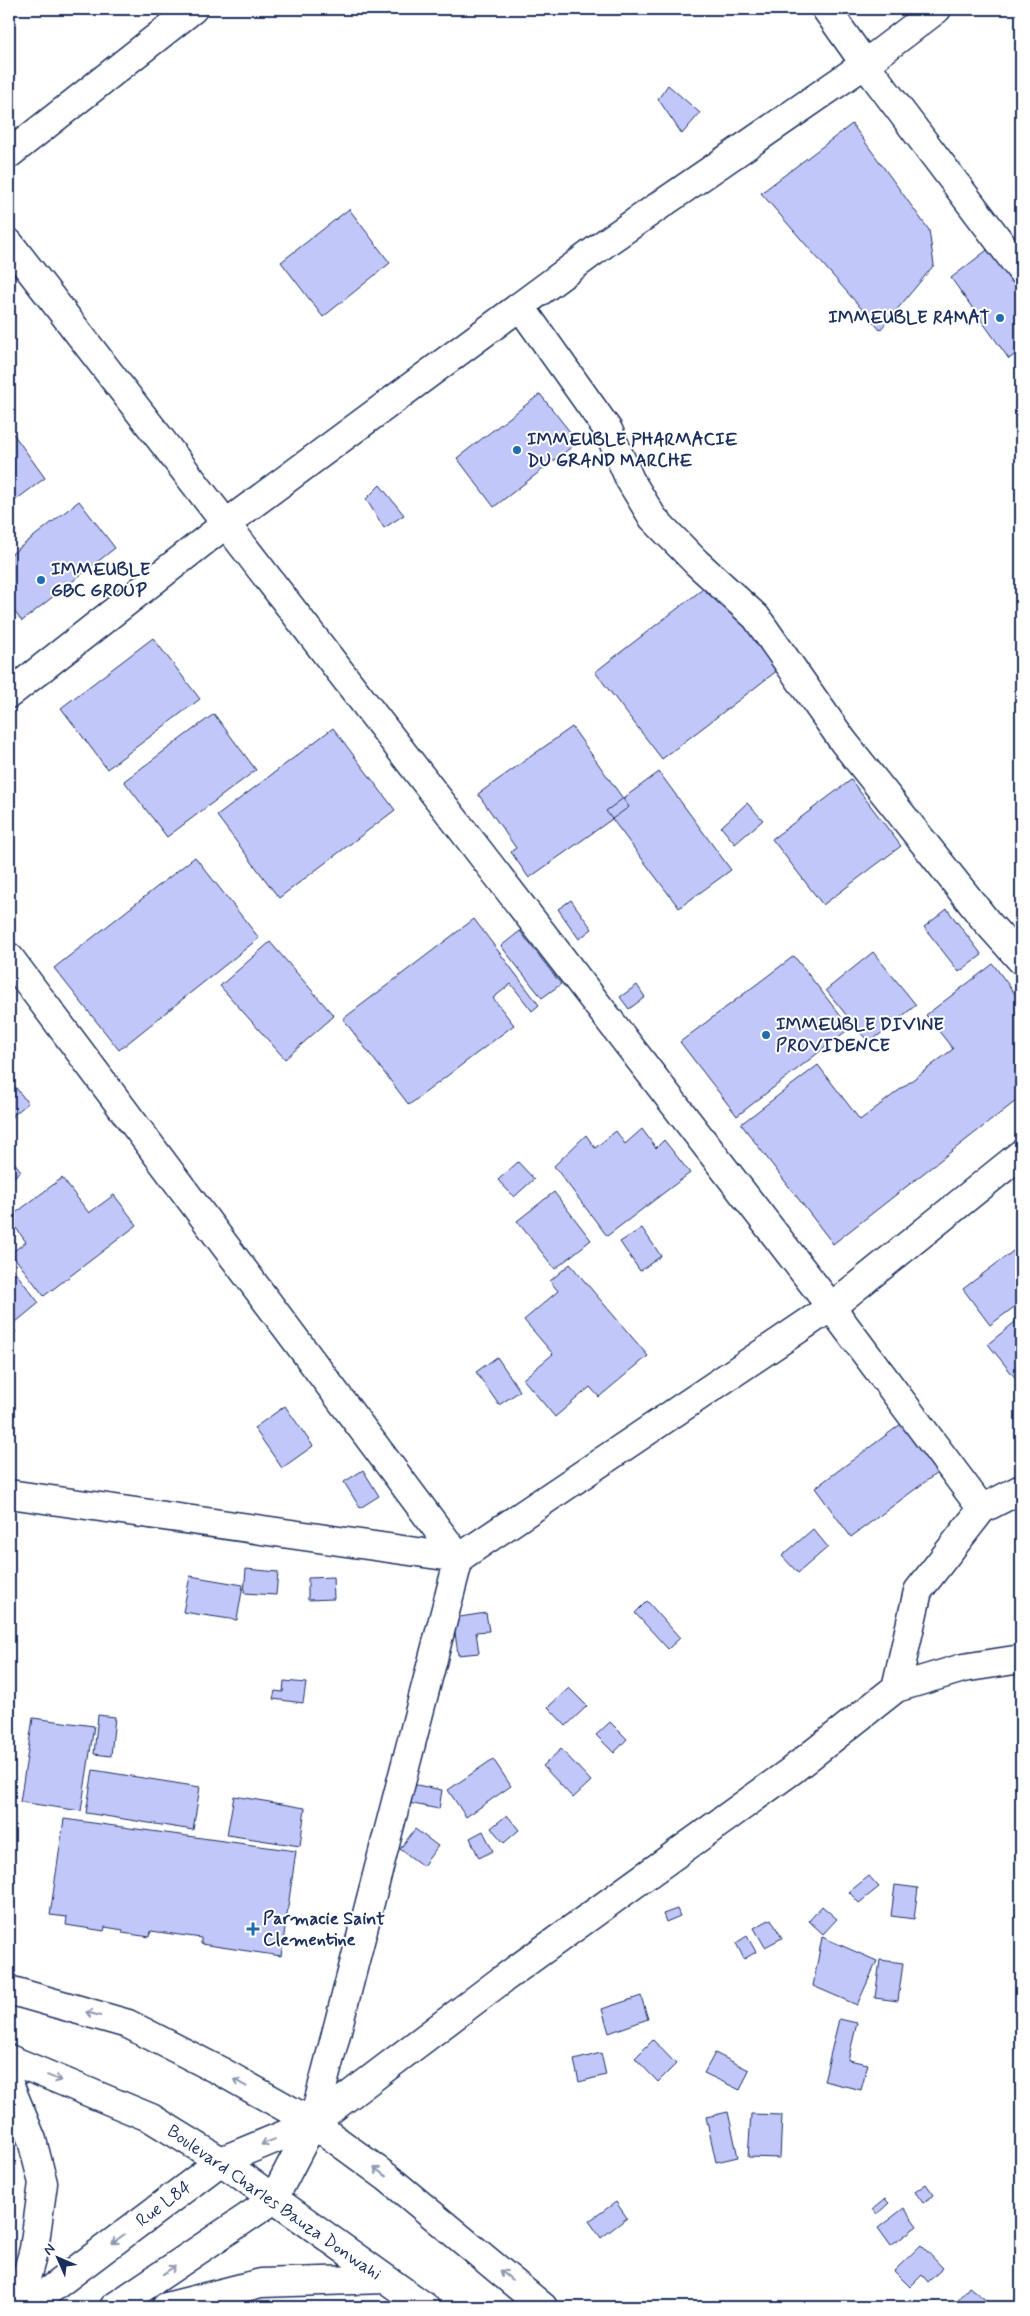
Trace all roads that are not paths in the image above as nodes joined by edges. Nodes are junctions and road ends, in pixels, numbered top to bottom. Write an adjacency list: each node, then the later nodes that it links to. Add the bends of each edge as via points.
1 (192, 9): 5 (street)
2 (826, 9): 4 (street)
3 (937, 9): 4 (street)
4 (865, 64): 7 (street); 8 (street, via 608,241)
5 (9, 154)
6 (9, 243): 9 (street)
7 (1021, 270)
8 (520, 306): 9 (street); 12 (street, via 608,430 630,480 653,518 756,617 843,741 986,922)
9 (227, 523): 10 (street); 14 (street)
10 (9, 694)
11 (9, 957): 18 (street)
12 (1021, 960)
13 (1021, 1154): 14 (street)
14 (831, 1306): 17 (street); 18 (street)
15 (1021, 1489): 17 (street)
16 (9, 1494): 18 (street)
17 (982, 1509): 20 (street, via 918,1591)
18 (459, 1558): 24 (street)
19 (1021, 1659): 20 (street, via 964,1668)
20 (896, 1688): 24 (street, via 791,1771 503,1979)
21 (9, 1990): 24 (street, one-way to 21, via 128,2024)
22 (9, 2059): 25 (street, Boulevard Charles Bauza Donwahi, one-way to 25, via 151,2118)
23 (9, 2084): 28 (street, via 32,2140 43,2183 34,2249)
24 (313, 2123): 25 (street, Rue L84, one-way to 25); 26 (street); 33 (street, one-way to 24, via 388,2178)
25 (220, 2161): 26 (street, Boulevard Charles Bauza Donwahi); 29 (street, Rue L84, one-way to 29)
26 (273, 2200): 27 (street, Boulevard Charles Bauza Donwahi); 30 (street, one-way to 26)
27 (384, 2279): 31 (street, via 261,2283); 32 (street, Boulevard Charles Bauza Donwahi)
28 (18, 2307)
29 (28, 2307)
30 (114, 2307)
31 (166, 2307)
32 (425, 2307)
33 (543, 2307)

